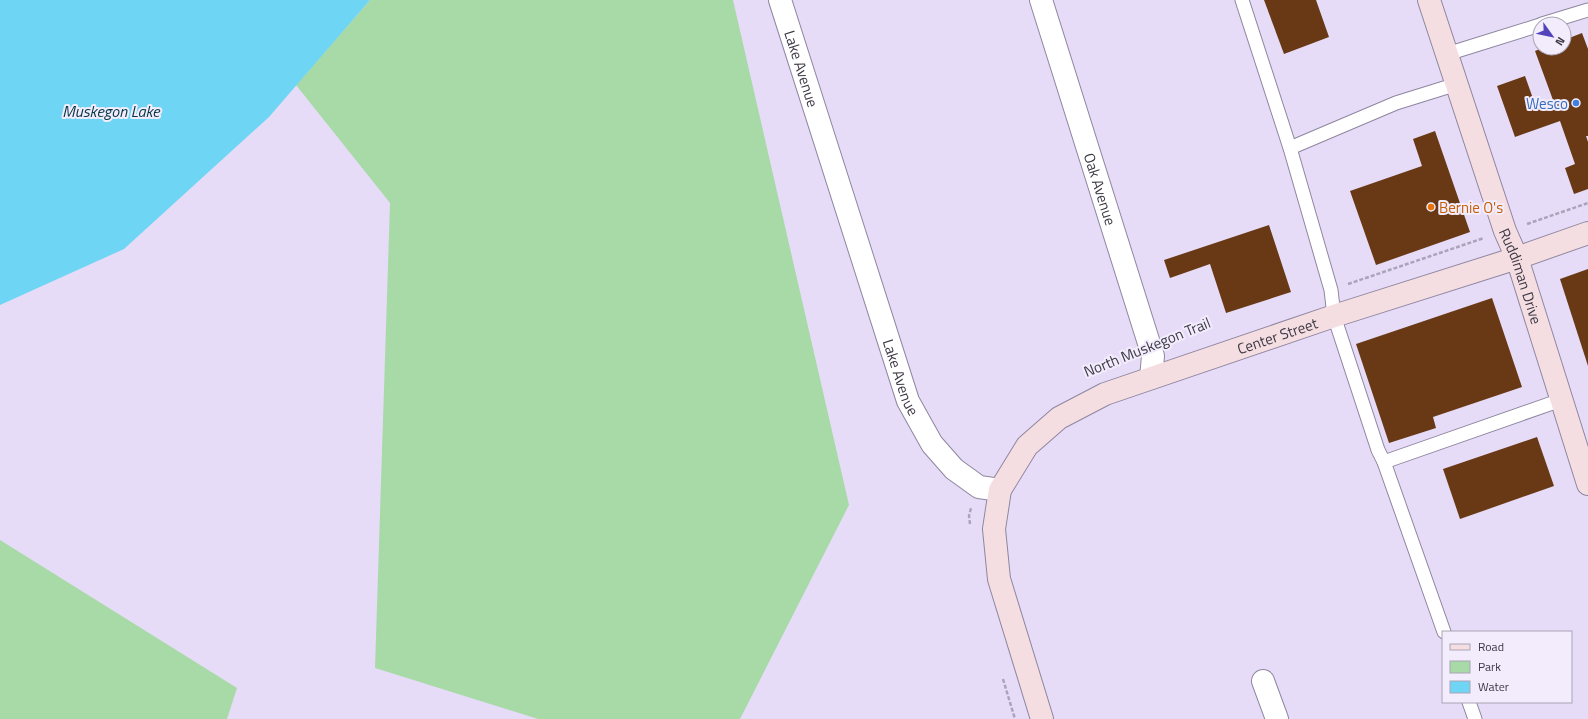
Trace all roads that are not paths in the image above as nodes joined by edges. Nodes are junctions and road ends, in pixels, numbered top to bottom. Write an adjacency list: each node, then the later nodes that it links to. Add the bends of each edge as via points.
1 (780, 0): 19 (street, Lake Avenue, via 908,401 932,444 954,469)
2 (1041, 0): 14 (street, Oak Avenue, via 1153,356)
3 (1242, 0): 10 (lane)
4 (1429, 0): 8 (street, Ruddiman Drive)
5 (1588, 10): 6 (lane)
6 (1568, 16)
7 (1532, 27): 8 (lane)
8 (1447, 54): 9 (street, Ruddiman Drive)
9 (1457, 84): 10 (lane, via 1396,103); 12 (street, Ruddiman Drive, via 1505,231)
10 (1290, 148): 13 (lane, via 1331,290)
11 (1588, 233): 12 (street, Center Street)
12 (1517, 258): 13 (street, Center Street); 15 (street, Ruddiman Drive)
13 (1334, 316): 14 (street, Center Street); 17 (lane)
14 (1151, 378): 19 (street, Center Street, via 1105,394 1060,418 1027,446)
15 (1561, 400): 16 (street, Ruddiman Drive); 17 (lane)
16 (1581, 440): 18 (street, Ruddiman Drive)
17 (1384, 462): 20 (lane)
18 (1588, 484)
19 (989, 488): 23 (street, via 999,578)
20 (1444, 631)
21 (1262, 681): 24 (street)
22 (1469, 703): 25 (lane)
23 (1042, 719)
24 (1277, 719)
25 (1475, 719)

